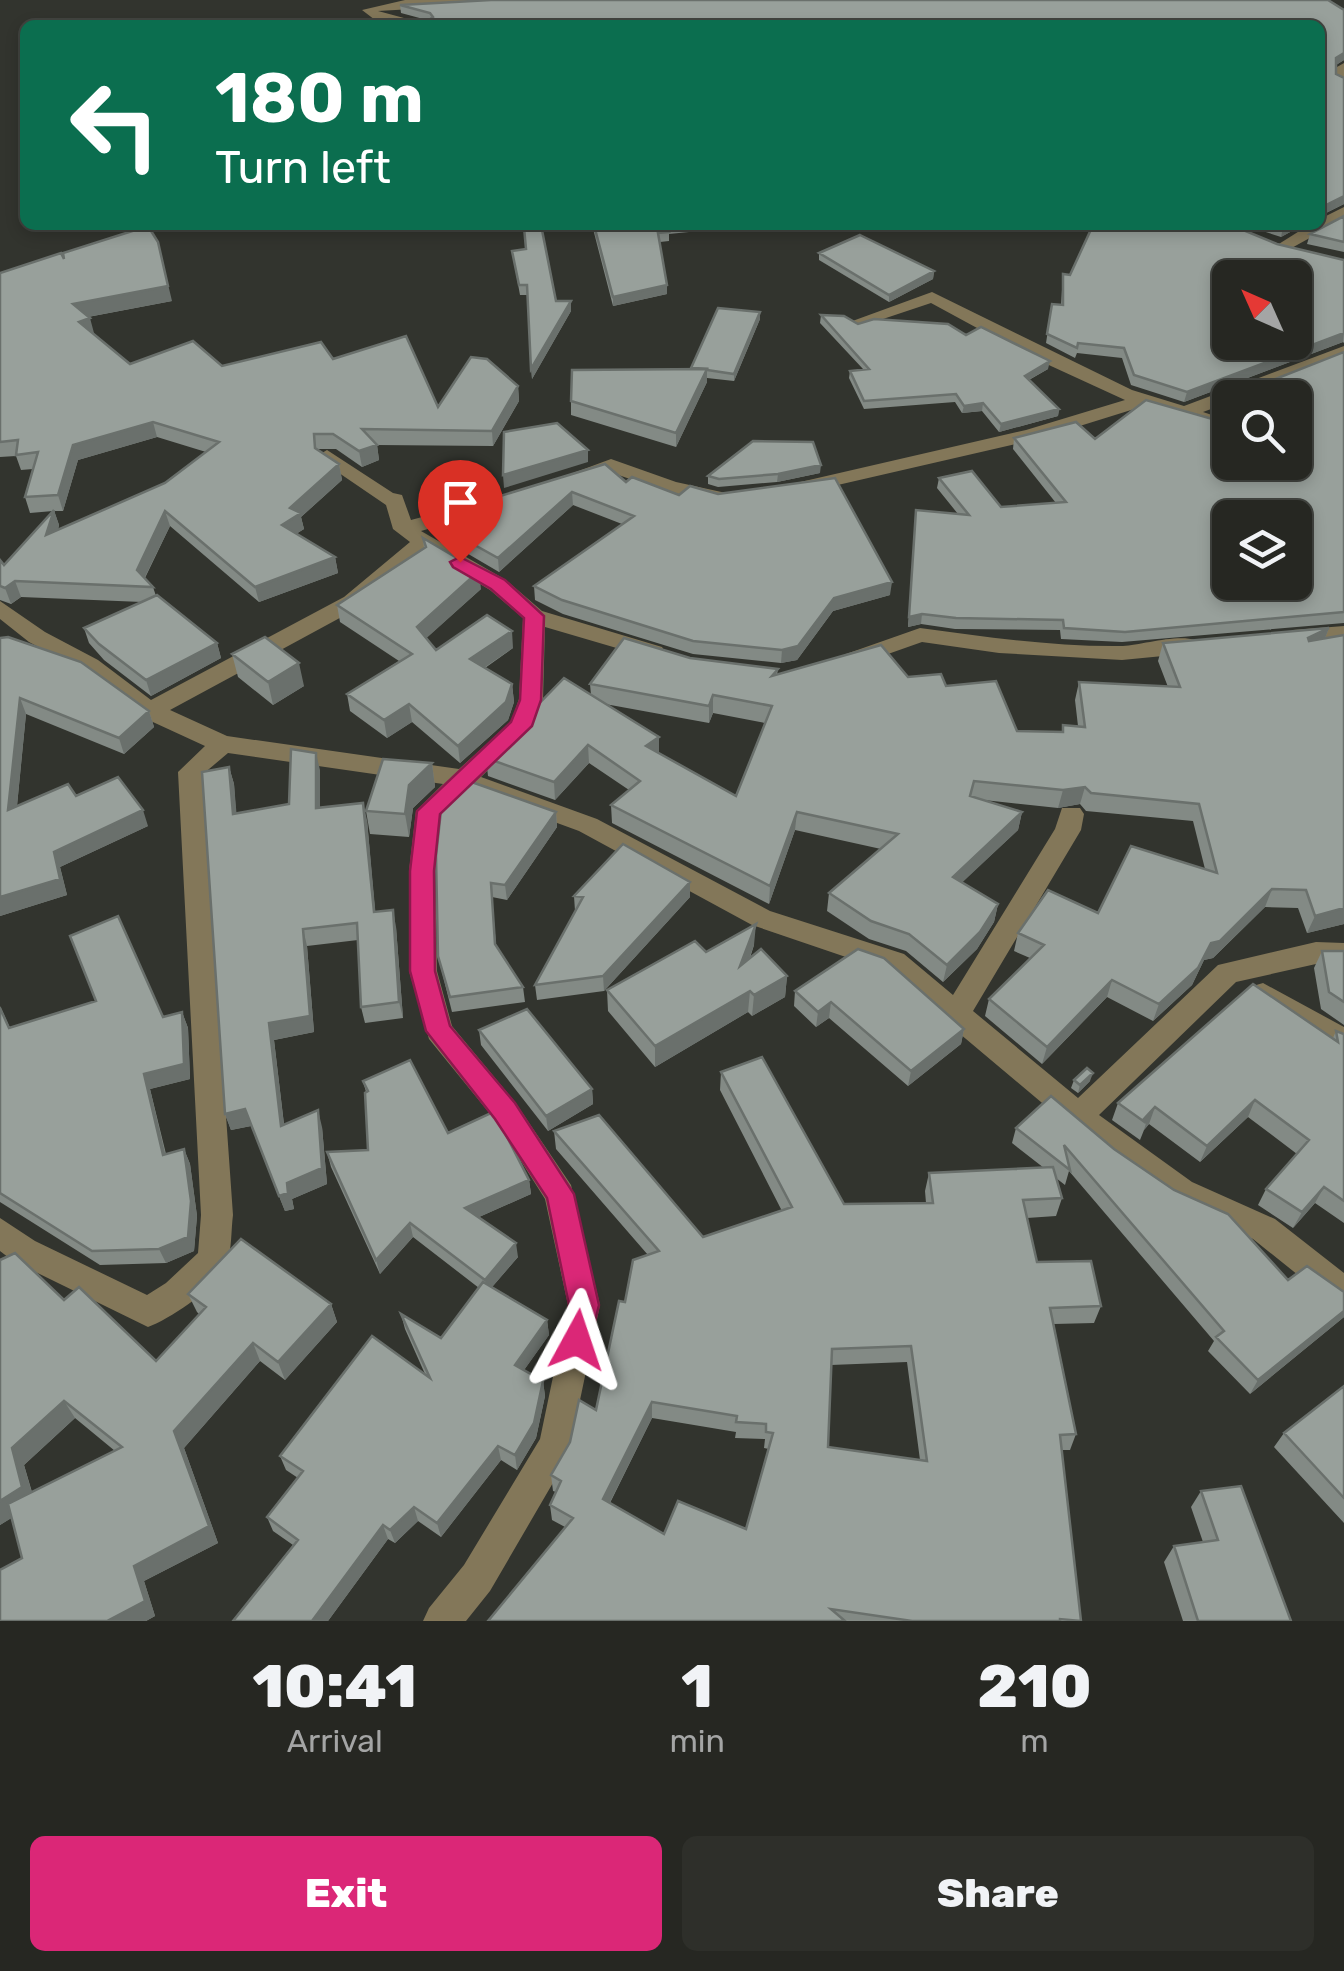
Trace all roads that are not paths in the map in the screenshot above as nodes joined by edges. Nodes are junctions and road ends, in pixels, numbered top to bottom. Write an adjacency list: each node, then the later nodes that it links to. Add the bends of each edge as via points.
1 (500, 0): 2 (street, via 397,1 368,10)
2 (386, 20)
3 (1344, 66): 4 (street)
4 (1344, 83)
5 (1305, 230): 6 (street, via 1274,244)
6 (1313, 254)
7 (856, 323): 9 (street, via 932,297)
8 (1344, 351): 10 (street)
9 (1141, 401): 10 (street); 15 (street, via 1030,436)
10 (1189, 412): 11 (street)
11 (1212, 420)
12 (327, 456): 17 (street, via 396,500)
13 (560, 480): 16 (street, via 611,465 717,498)
14 (528, 492): 17 (street)
15 (778, 492)
16 (747, 495)
17 (412, 536): 19 (street, via 498,585); 27 (street, via 352,602)
18 (0, 608): 21 (street)
19 (534, 616): 25 (street); 29 (street, via 531,700 521,726)
20 (1344, 633): 22 (street)
21 (36, 637): 24 (street); 27 (street, via 90,665)
22 (1267, 640)
23 (1210, 644): 26 (street, via 1122,653 920,635)
24 (0, 645)
25 (672, 658)
26 (832, 665)
27 (150, 711): 28 (street)
28 (223, 744): 29 (street); 36 (street, via 190,772 218,1215 213,1259 148,1312)
29 (460, 778): 33 (street, via 588,825 761,918 894,962); 38 (street, via 428,811 423,971 439,1031 505,1111 560,1194 584,1305 556,1444 476,1578)
30 (1070, 814): 33 (street, via 1068,830)
31 (1344, 954): 32 (street, via 1316,953)
32 (1228, 973): 34 (street); 35 (street)
33 (958, 1012): 35 (street)
34 (1344, 1041)
35 (1077, 1117): 37 (street, via 1181,1192 1264,1229)
36 (8, 1251)
37 (1344, 1292)
38 (442, 1621)

